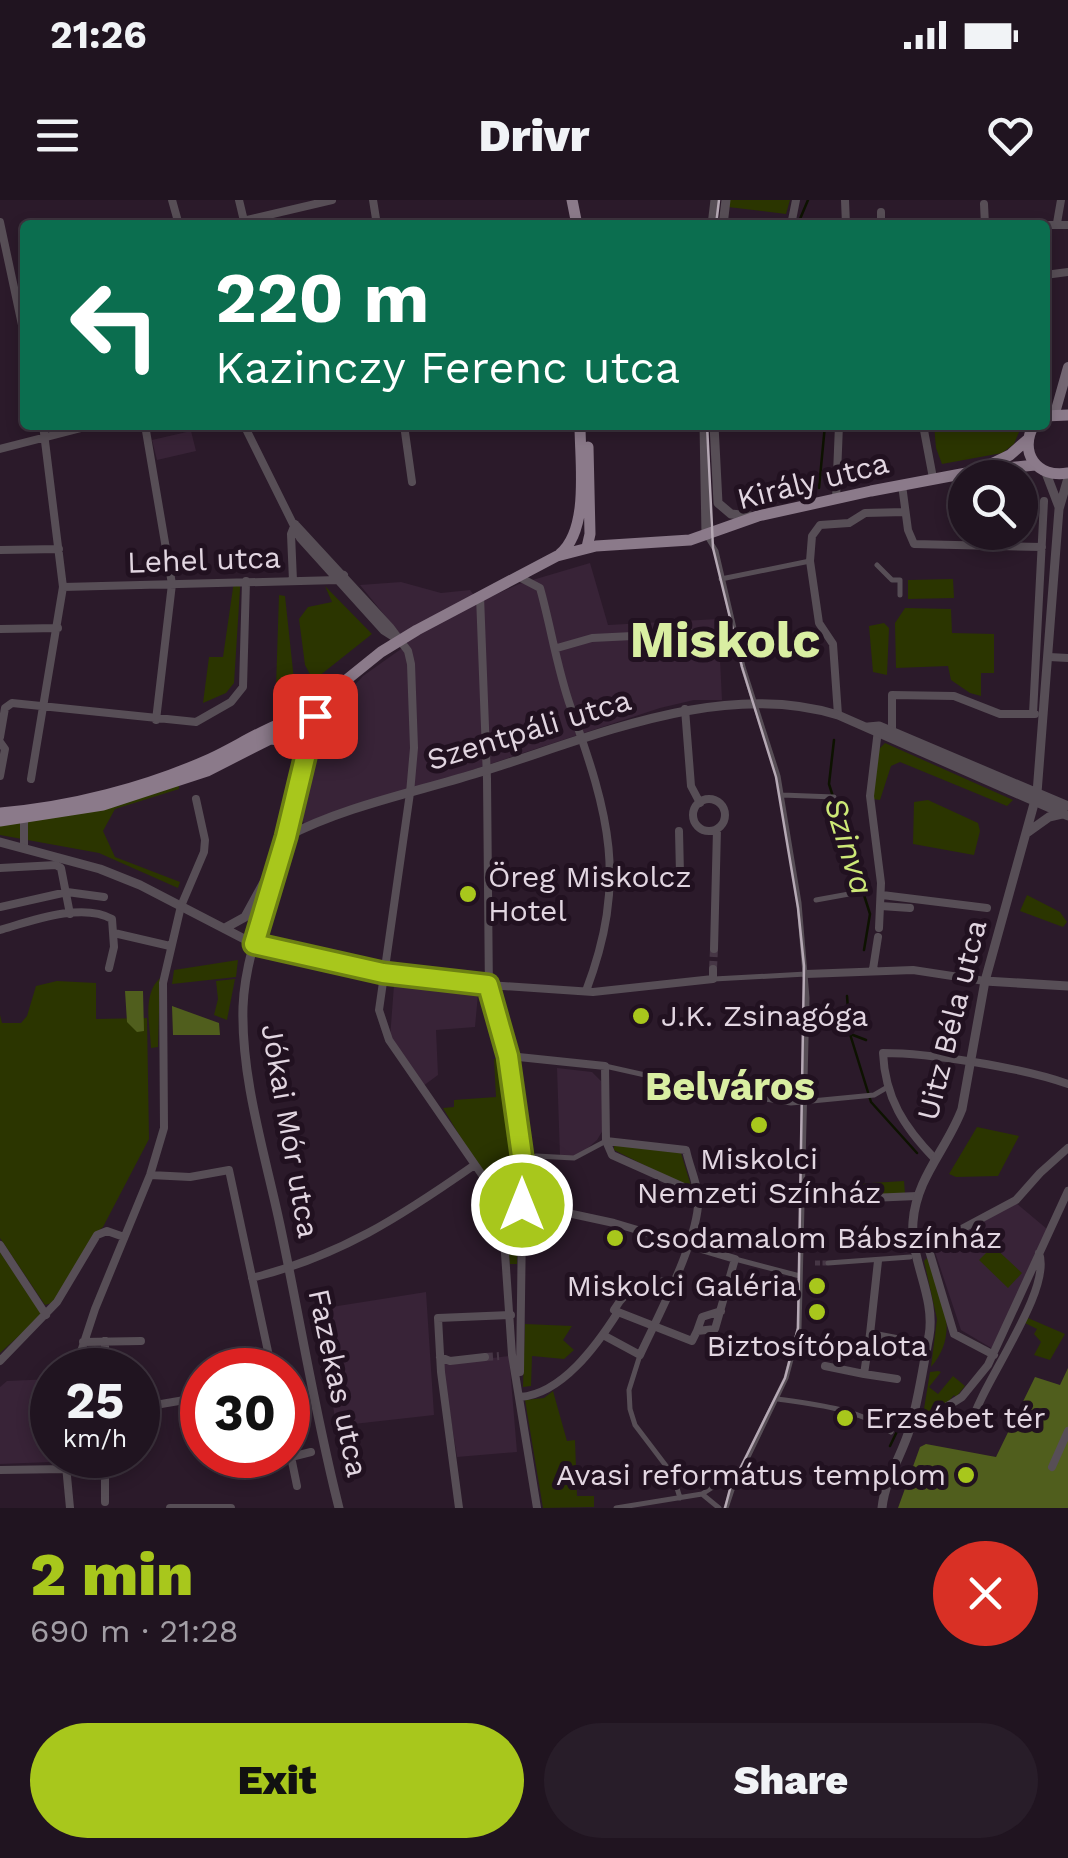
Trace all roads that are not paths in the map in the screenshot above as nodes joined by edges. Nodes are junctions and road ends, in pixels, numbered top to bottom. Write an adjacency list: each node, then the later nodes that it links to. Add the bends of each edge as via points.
1 (332, 200): 5 (street)
2 (1061, 200): 10 (street)
3 (984, 204): 7 (street)
4 (882, 212): 6 (street)
5 (248, 220)
6 (881, 220)
7 (985, 220)
8 (0, 222): 12 (street)
9 (1050, 223): 10 (street)
10 (1057, 223): 11 (street)
11 (1068, 226)
12 (4, 260): 13 (street)
13 (20, 320)
14 (1068, 367): 15 (main road)
15 (1056, 414)
16 (45, 430): 28 (street)
17 (76, 430): 28 (street)
18 (145, 430): 62 (street)
19 (247, 430): 46 (street)
20 (405, 430): 38 (street)
21 (584, 430): 45 (main road)
22 (584, 430): 50 (main road)
23 (704, 430): 47 (street)
24 (714, 430): 44 (street, via 718,504 732,514)
25 (839, 430): 40 (street)
26 (924, 430): 37 (street, Király utca)
27 (1032, 430): 29 (main road)
28 (46, 439): 30 (street); 52 (street)
29 (1027, 440): 31 (main road, Király utca); 32 (main road)
30 (0, 449)
31 (1000, 460)
32 (1032, 460)
33 (1038, 466): 34 (main road)
34 (1046, 473): 36 (main road); 42 (street)
35 (948, 476): 37 (main road, Király utca)
36 (1068, 476): 42 (street, Uitz Béla utca)
37 (934, 478): 39 (main road, Király utca)
38 (412, 482)
39 (902, 484): 40 (main road, Király utca); 43 (street)
40 (836, 498): 44 (main road, Király utca)
41 (1044, 501): 49 (street)
42 (1060, 509): 51 (street, Uitz Béla utca)
43 (904, 512): 49 (street, via 914,544); 55 (street, via 865,513 849,524 820,526 812,536)
44 (758, 516): 47 (main road, Király utca)
45 (580, 519): 48 (main road); 50 (main road)
46 (296, 524): 58 (street); 60 (street)
47 (706, 535): 50 (main road, Király utca); 59 (street)
48 (570, 545): 50 (main road); 54 (main road)
49 (1042, 546): 51 (street); 77 (street)
50 (587, 547): 54 (main road)
51 (1057, 547): 71 (street, Uitz Béla utca)
52 (59, 549): 53 (street); 63 (street)
53 (0, 550)
54 (557, 556): 57 (main road)
55 (810, 562): 59 (street); 78 (street, via 819,623 832,644)
56 (877, 565): 65 (street, via 900,580)
57 (516, 576): 64 (main road); 70 (street, via 540,588)
58 (341, 578): 60 (street, Lehel utca); 69 (street)
59 (721, 579): 75 (street)
60 (293, 580): 61 (street, Lehel utca)
61 (246, 581): 62 (street, Lehel utca); 80 (street, via 241,694 196,722)
62 (172, 584): 63 (street, Lehel utca); 80 (street)
63 (63, 586): 67 (street)
64 (480, 594): 69 (main road); 87 (street)
65 (900, 594)
66 (0, 628): 67 (street)
67 (58, 628): 74 (street)
68 (694, 633): 70 (street, via 592,638)
69 (399, 641): 73 (main road); 92 (street, via 413,675)
70 (556, 648): 83 (street)
71 (1049, 657): 72 (street); 77 (street, Uitz Béla utca)
72 (1068, 658)
73 (317, 704): 79 (main road); 86 (main road)
74 (44, 705): 80 (street); 84 (street, via 8,704); 90 (street)
75 (756, 706): 76 (street, Szentpáli utca); 78 (street, Szentpáli utca); 93 (street)
76 (685, 709): 83 (street, Szentpáli utca); 98 (street, via 691,786)
77 (1039, 714): 82 (street, via 1000,714 954,696 892,695); 88 (street, Uitz Béla utca)
78 (838, 715): 81 (street, Szentpáli utca)
79 (298, 718): 85 (main road); 86 (street); 102 (main road, via 166,776)
80 (156, 720)
81 (875, 729): 82 (street); 94 (street); 114 (street, via 870,796)
82 (892, 731): 91 (street)
83 (584, 738): 87 (street, Szentpáli utca); 141 (street, via 608,832 610,869 602,951)
84 (0, 739): 89 (street)
85 (270, 739): 86 (main road, via 286,742); 102 (main road, via 207,771 103,805)
86 (303, 766): 99 (street)
87 (487, 774): 92 (street, Szentpáli utca); 139 (street)
88 (1040, 774): 91 (street); 96 (street, Uitz Béla utca)
89 (0, 776)
90 (31, 778)
91 (1016, 783): 96 (street)
92 (410, 793): 104 (street, Szentpáli utca); 135 (street)
93 (782, 795): 95 (street); 137 (street, via 803,902)
94 (1022, 796): 96 (street); 107 (street)
95 (830, 797)
96 (1036, 798): 101 (street); 107 (street, Uitz Béla utca)
97 (196, 799): 121 (street, via 204,852)
98 (700, 802): 105 (street, via 720,805 724,818); 105 (street, via 696,825)
99 (292, 811): 104 (street); 108 (street)
100 (0, 812): 102 (main road)
101 (1066, 812): 107 (street)
102 (20, 815): 103 (main road); 110 (street)
103 (0, 821)
104 (314, 825): 108 (street, Szentpáli utca)
105 (717, 828): 132 (street)
106 (680, 831): 113 (street)
107 (1028, 832): 138 (street, Uitz Béla utca)
108 (286, 837): 111 (street)
109 (0, 842): 110 (street)
110 (24, 848): 121 (street, via 100,868)
111 (280, 854): 127 (street, via 245,917); 130 (street, Jókai Mór utca)
112 (0, 868): 116 (street, via 56,865)
113 (680, 874)
114 (883, 883): 115 (street); 118 (street)
115 (869, 886)
116 (68, 892): 119 (street); 123 (street); 126 (street)
117 (860, 892): 120 (street)
118 (882, 895): 122 (street); 125 (street)
119 (104, 896)
120 (816, 900)
121 (181, 906): 127 (street); 131 (street)
122 (881, 906): 124 (street); 134 (street)
123 (0, 907)
124 (910, 908)
125 (987, 908)
126 (70, 914): 128 (street); 129 (street, via 107,916)
127 (225, 928): 130 (street)
128 (0, 930)
129 (114, 933): 131 (street); 133 (street)
130 (254, 944): 135 (street); 172 (street, Jókai Mór utca, via 243,1001 244,1047)
131 (170, 946): 153 (street, via 161,1013 164,1128)
132 (714, 949)
133 (109, 968)
134 (873, 969): 137 (street); 138 (street)
135 (383, 973): 139 (street); 152 (street, via 382,1026)
136 (713, 974): 137 (street); 141 (street)
137 (806, 974): 147 (street)
138 (985, 981): 140 (street); 143 (street, Uitz Béla utca)
139 (488, 985): 141 (street); 142 (street)
140 (1068, 986)
141 (586, 991)
142 (508, 1056): 144 (street); 159 (street)
143 (970, 1063): 145 (street); 146 (street, via 883,1053); 151 (street, Uitz Béla utca, via 958,1119)
144 (605, 1066): 147 (street, via 722,1092); 148 (street)
145 (1068, 1084)
146 (886, 1088): 147 (street, via 874,1096); 151 (street)
147 (803, 1101): 167 (street)
148 (606, 1140): 150 (street, via 574,1158); 155 (street, via 612,1155); 155 (street, via 686,1150)
149 (1068, 1148): 194 (street, via 1016,1200 930,1245 954,1334)
150 (536, 1156)
151 (935, 1159): 156 (street, Uitz Béla utca)
152 (473, 1166): 157 (street); 172 (street, via 372,1234)
153 (150, 1174): 160 (street); 174 (street, via 190,1177 229,1170)
154 (1068, 1191): 163 (street)
155 (698, 1194): 162 (street)
156 (917, 1196): 158 (street); 164 (street, Uitz Béla utca)
157 (498, 1198): 159 (street); 171 (street)
158 (870, 1198)
159 (522, 1205): 162 (street); 170 (street)
160 (124, 1238): 178 (street, via 107,1231 96,1235); 186 (street)
161 (0, 1245): 178 (street)
162 (687, 1246): 165 (street); 175 (street)
163 (1039, 1253): 194 (street); 205 (street, via 1041,1273)
164 (913, 1256): 166 (street); 188 (street, Uitz Béla utca, via 928,1301)
165 (736, 1259): 173 (street); 176 (street)
166 (878, 1261): 169 (street); 183 (street)
167 (802, 1262): 168 (street); 173 (street)
168 (815, 1263)
169 (828, 1263)
170 (522, 1267): 171 (street); 181 (street)
171 (508, 1268): 179 (street)
172 (290, 1269): 174 (street); 222 (street, Fazekas utca)
173 (802, 1276): 203 (street, via 799,1328)
174 (252, 1278): 191 (street, Fazekas utca)
175 (674, 1281): 177 (street, via 629,1289); 180 (street)
176 (721, 1311): 182 (street, via 702,1318); 182 (street, via 715,1329)
177 (618, 1312): 180 (street); 184 (street)
178 (46, 1315): 198 (street)
179 (510, 1315): 181 (street); 196 (street, via 438,1318)
180 (654, 1327): 182 (street, via 692,1341); 193 (street)
181 (516, 1329): 192 (street); 202 (street)
182 (697, 1331)
183 (870, 1334): 188 (street); 200 (street)
184 (603, 1336): 193 (street); 202 (street, via 550,1389 537,1396)
185 (140, 1341): 187 (street)
186 (84, 1342): 187 (street); 189 (street)
187 (104, 1342): 190 (street)
188 (927, 1344): 204 (street, Uitz Béla utca)
189 (82, 1348)
190 (104, 1348)
191 (267, 1348)
192 (512, 1355): 195 (street); 202 (street)
193 (640, 1355): 217 (street, via 630,1409)
194 (994, 1355): 204 (street, via 962,1397)
195 (499, 1356)
196 (440, 1358): 197 (street); 223 (street)
197 (486, 1358)
198 (0, 1361)
199 (825, 1366): 200 (street)
200 (864, 1374): 201 (street)
201 (897, 1379)
202 (520, 1392): 224 (street)
203 (778, 1398): 207 (street, via 878,1422); 209 (street)
204 (912, 1424): 227 (street, Uitz Béla utca)
205 (971, 1425)
206 (1068, 1431): 208 (street)
207 (892, 1432)
208 (1052, 1467)
209 (742, 1469): 216 (street); 226 (street)
210 (0, 1470): 211 (street)
211 (30, 1470)
212 (67, 1478): 219 (street)
213 (105, 1478): 218 (street)
214 (295, 1478): 215 (street, Fazekas utca)
215 (297, 1486)
216 (702, 1494): 217 (street); 226 (street)
217 (680, 1498): 225 (street)
218 (105, 1502)
219 (70, 1508)
220 (170, 1508): 221 (street)
221 (231, 1508)
222 (338, 1508)
223 (459, 1508)
224 (538, 1508)
225 (616, 1508)
226 (723, 1508)
227 (882, 1508)

